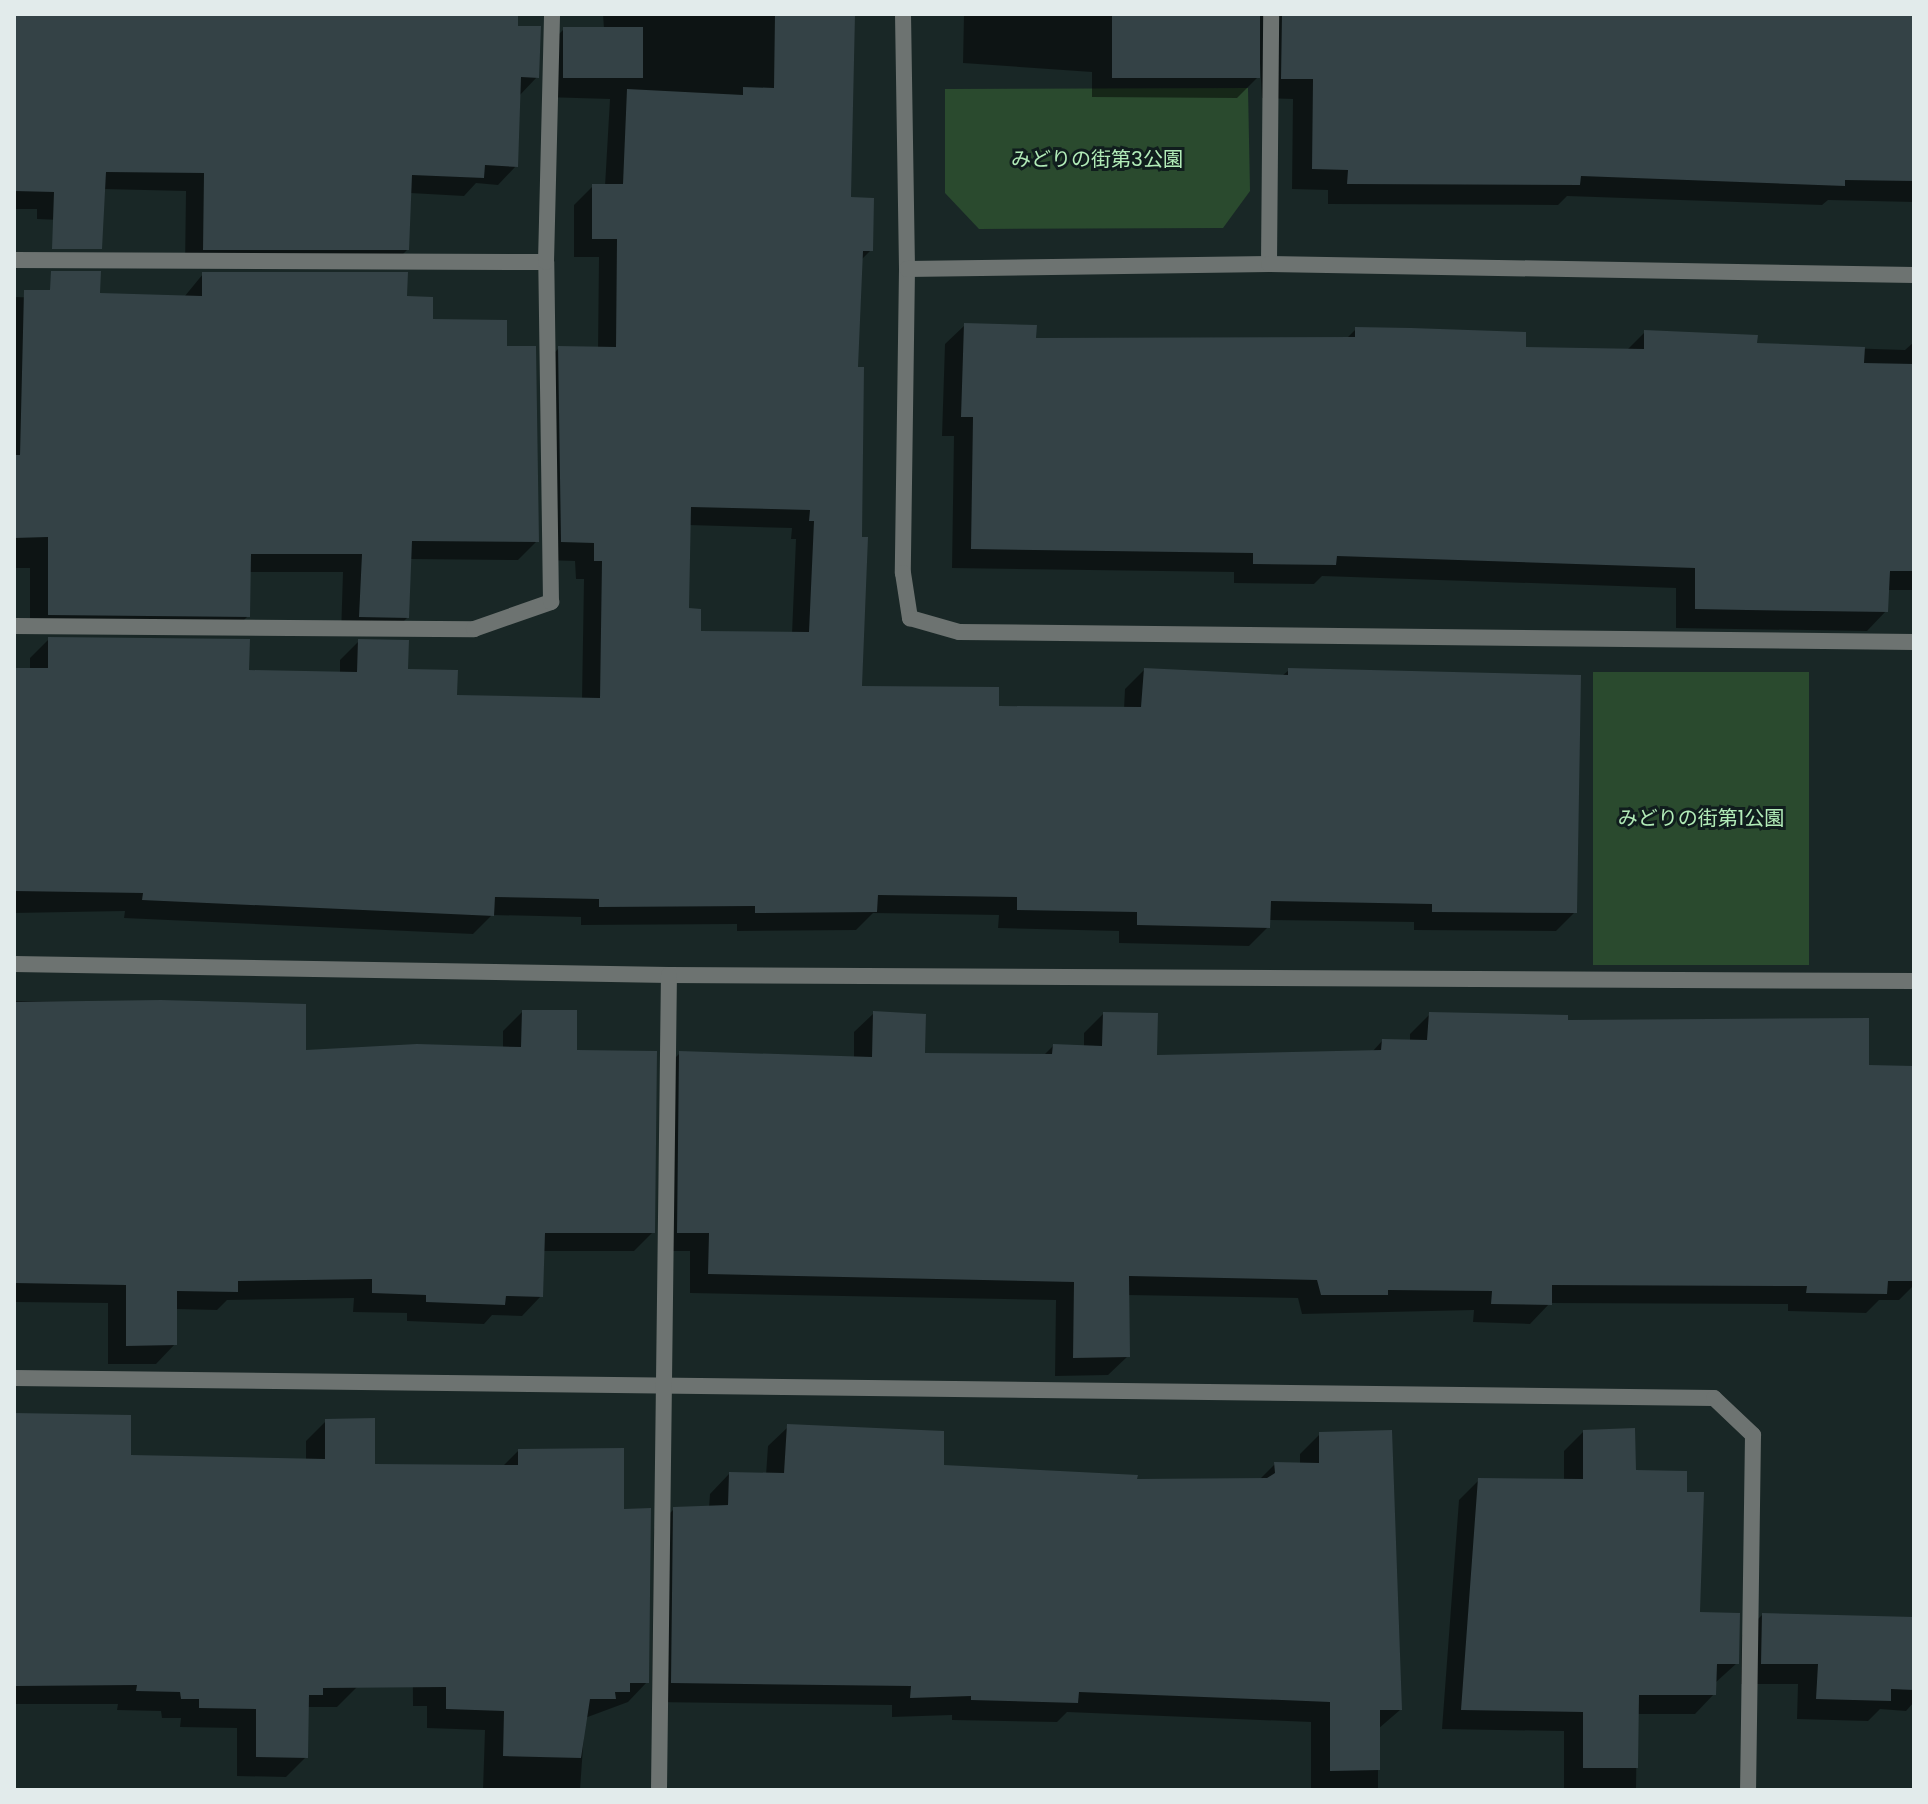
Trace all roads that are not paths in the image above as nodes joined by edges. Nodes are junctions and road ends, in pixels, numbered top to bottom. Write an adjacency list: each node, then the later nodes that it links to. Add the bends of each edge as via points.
1 (552, 14): 5 (street)
2 (903, 14): 7 (street)
3 (1271, 14): 6 (street)
4 (14, 260): 5 (street)
5 (546, 262): 9 (street, via 551,602 474,629)
6 (1269, 264): 7 (street); 8 (street)
7 (907, 269): 10 (street, via 903,573 910,618 959,632)
8 (1914, 275)
9 (14, 626)
10 (1914, 642)
11 (14, 964): 12 (street)
12 (669, 975): 13 (street); 15 (street)
13 (1914, 981)
14 (14, 1378): 15 (street)
15 (666, 1385): 16 (street); 17 (street, via 1714,1398 1753,1435)
16 (659, 1790)
17 (1748, 1790)

